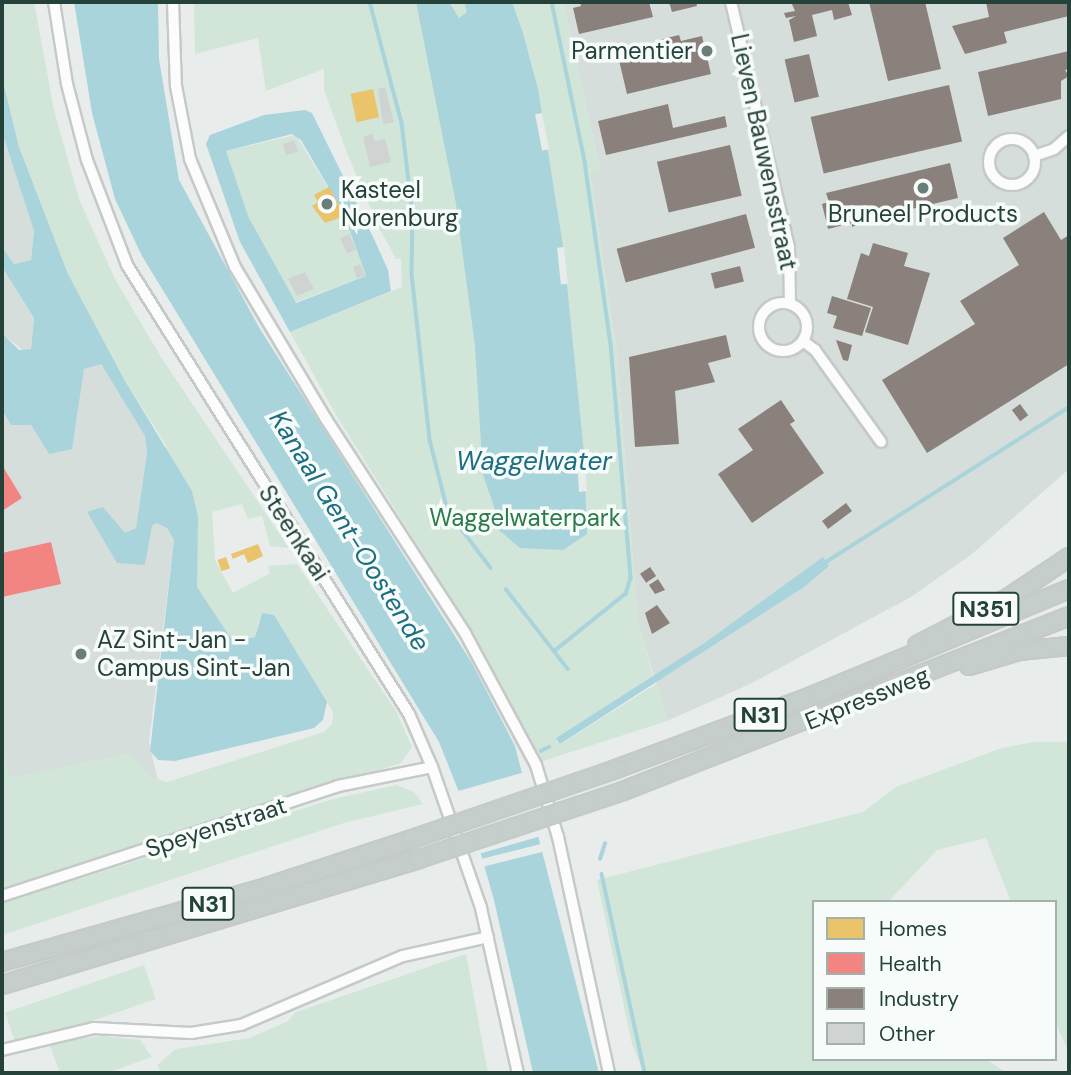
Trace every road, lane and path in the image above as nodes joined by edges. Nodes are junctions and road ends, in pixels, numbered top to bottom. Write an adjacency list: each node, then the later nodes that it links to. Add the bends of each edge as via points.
1 (54, 2): 15 (street, Steenkaai, via 67,84 87,160 127,265 409,715)
2 (173, 2): 22 (street, via 176,86 190,159 235,267 326,419 490,674 536,765 558,837)
3 (731, 2): 6 (street, Lieven Bauwensstraat, via 789,247)
4 (1069, 136): 5 (street, via 1054,149)
5 (1034, 156): 5 (street, via 1026,144 1006,139 990,153 989,167 996,180 1016,186 1031,176)
6 (790, 304): 7 (street, via 807,320); 7 (street, via 768,308 760,331 776,350 792,350)
7 (803, 341): 8 (street, via 815,350)
8 (881, 442)
9 (1069, 557): 13 (highway, N351, via 1008,598 922,639)
10 (1069, 589): 13 (highway, Expressweg / N31)
11 (1069, 616): 14 (highway, Expressweg / N31)
12 (1069, 646): 14 (highway, N351, via 1043,646 978,665)
13 (903, 659): 18 (highway, Expressweg / N31, bridge, via 616,769 412,839 257,890)
14 (936, 670): 19 (highway, Expressweg / N31, bridge, via 623,791 419,859)
15 (432, 767): 16 (street, Speyenstraat, via 338,786); 17 (street, Steenkaai)
16 (2, 896)
17 (488, 937): 20 (street, via 403,956 241,1025 191,1033 94,1028); 21 (street, Steenkaai)
18 (2, 961)
19 (2, 985)
20 (2, 1050)
21 (518, 1073)
22 (609, 1073)

